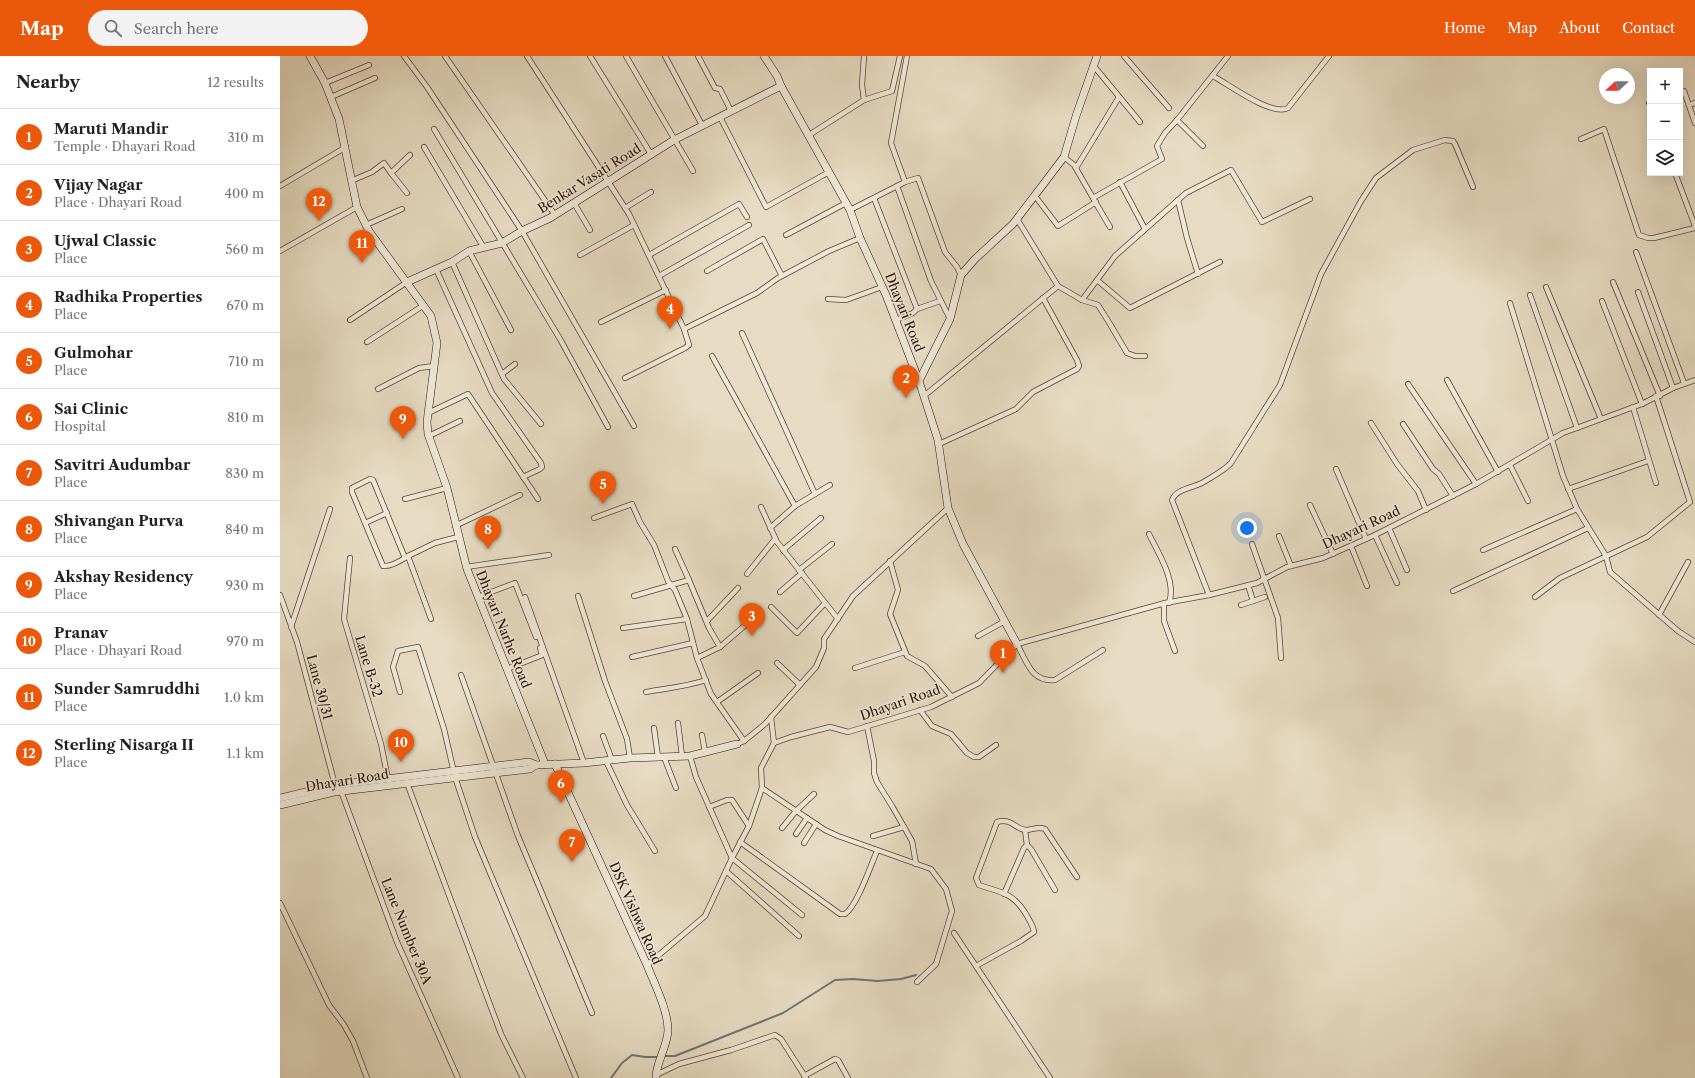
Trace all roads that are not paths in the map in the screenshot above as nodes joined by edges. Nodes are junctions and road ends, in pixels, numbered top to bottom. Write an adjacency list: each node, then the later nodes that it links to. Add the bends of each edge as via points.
1 (310, 56): 21 (street, Dhayari Narhe Road)
2 (404, 56): 80 (street)
3 (445, 56): 70 (street)
4 (527, 56): 52 (street)
5 (590, 56): 43 (street)
6 (626, 56): 39 (street)
7 (665, 56): 35 (street)
8 (698, 56): 30 (street, via 715,88 720,89)
9 (764, 56): 22 (street, Dhayari Road)
10 (864, 56): 26 (street)
11 (900, 56): 26 (street, via 892,91)
12 (907, 56): 53 (street, via 891,143)
13 (1097, 56): 18 (street)
14 (1124, 56): 29 (street)
15 (1228, 56): 19 (street)
16 (1329, 56): 19 (street, via 1288,108 1284,109 1266,107)
17 (369, 65): 21 (street)
18 (1094, 65): 24 (street); 45 (street)
19 (1213, 76): 32 (street)
20 (375, 78): 25 (street)
21 (325, 82): 25 (street, Dhayari Narhe Road)
22 (781, 86): 30 (street, Benkar Vasati Road); 37 (street, Dhayari Road)
23 (1684, 91): 28 (street)
24 (1119, 97): 33 (street); 46 (street)
25 (331, 98): 41 (street, Dhayari Narhe Road)
26 (864, 100): 37 (street)
27 (1695, 103): 28 (street)
28 (1689, 105): 34 (street)
29 (1170, 108)
30 (731, 110): 31 (street, Benkar Vasati Road)
31 (720, 117): 35 (street, Benkar Vasati Road); 48 (street, via 766,207)
32 (1177, 120): 40 (street); 54 (street, via 1165,132 1157,146 1162,159)
33 (1140, 122)
34 (1695, 122)
35 (702, 125): 39 (street, Benkar Vasati Road)
36 (434, 129): 83 (street)
37 (809, 136): 48 (street, Dhayari Road)
38 (1581, 139): 77 (street, via 1604,129 1639,235 1654,238)
39 (674, 140): 43 (street, Benkar Vasati Road); 47 (street)
40 (1203, 146)
41 (346, 147): 51 (street, Dhayari Narhe Road); 55 (street)
42 (424, 147): 84 (street)
43 (651, 154): 52 (street, Benkar Vasati Road)
44 (410, 155): 49 (street)
45 (1064, 157): 46 (street); 60 (street)
46 (1076, 168): 63 (street)
47 (693, 171)
48 (829, 172): 66 (street, Dhayari Road)
49 (391, 173): 51 (street, via 384,163 372,172); 59 (street)
50 (1676, 176): 77 (street)
51 (351, 181): 67 (street, Dhayari Narhe Road)
52 (608, 181): 65 (street, Benkar Vasati Road); 68 (street)
53 (905, 182): 56 (street); 95 (street, via 918,178 945,252)
54 (1120, 182): 63 (street); 79 (street)
55 (280, 186)
56 (897, 186): 61 (street); 110 (street)
57 (1473, 187): 219 (street, via 1455,144 1453,141 1445,140 1409,152 1376,178 1361,201 1321,274 1280,385 1231,463 1201,483 1176,494 1172,500)
58 (651, 192): 68 (street)
59 (407, 193)
60 (1035, 196): 63 (street, via 1058,226); 72 (street)
61 (874, 198): 66 (street); 114 (street)
62 (1310, 199): 64 (street, via 1262,222 1231,170 1186,193)
63 (1094, 200): 76 (street)
64 (1178, 200): 79 (street); 94 (street, via 1186,238)
65 (574, 203): 70 (street, Benkar Vasati Road); 78 (street)
66 (848, 206): 81 (street); 82 (street, Dhayari Road)
67 (357, 207): 73 (street, Dhayari Narhe Road); 85 (street)
68 (625, 208): 74 (street)
69 (402, 210): 73 (street)
70 (555, 215): 80 (street, Benkar Vasati Road)
71 (747, 217): 89 (street, via 739,204)
72 (1017, 219): 95 (street); 101 (street)
73 (366, 225): 99 (street, Dhayari Narhe Road)
74 (634, 225): 88 (street); 89 (street)
75 (749, 225): 96 (street)
76 (1110, 227)
77 (1695, 227)
78 (590, 230)
79 (1145, 230): 98 (street, via 1116,256)
80 (522, 231): 83 (street, Benkar Vasati Road); 146 (street)
81 (786, 235)
82 (860, 238): 97 (street); 102 (street, Dhayari Road)
83 (502, 243): 84 (street, Benkar Vasati Road); 147 (street, via 560,339)
84 (484, 248): 86 (street, Benkar Vasati Road)
85 (280, 251)
86 (469, 251): 90 (street, Benkar Vasati Road); 120 (street)
87 (1636, 252): 132 (street)
88 (580, 255)
89 (649, 255): 96 (street)
90 (452, 262): 92 (street, Benkar Vasati Road); 127 (street)
91 (1220, 262): 94 (street)
92 (436, 269): 99 (street, Benkar Vasati Road); 156 (street, via 492,393 541,463 540,469)
93 (706, 271): 97 (street, via 763,238)
94 (1198, 274): 98 (street, via 1130,308)
95 (961, 275): 115 (street)
96 (659, 276): 104 (street)
97 (782, 276): 119 (street, via 757,293)
98 (1098, 280): 109 (street)
99 (407, 282): 113 (street, Dhayari Narhe Road); 116 (street)
100 (1614, 282): 137 (street)
101 (1058, 286): 107 (street); 109 (street)
102 (882, 287): 108 (street, via 846,300); 117 (street, Dhayari Road)
103 (1546, 287): 141 (street)
104 (666, 290): 118 (street); 119 (street)
105 (1638, 292): 134 (street)
106 (1530, 295): 148 (street)
107 (1043, 298): 136 (street); 151 (street, via 1077,360 1077,369 1033,392 1016,410)
108 (828, 299)
109 (1082, 300): 124 (street, via 1098,306 1126,353)
110 (940, 301): 114 (street); 115 (street)
111 (1602, 302): 138 (street)
112 (1510, 303): 150 (street)
113 (424, 305): 122 (street); 126 (street, Dhayari Narhe Road, via 431,316 437,343)
114 (917, 309): 117 (street)
115 (950, 319): 131 (street)
116 (350, 320)
117 (896, 320): 131 (street, Dhayari Road)
118 (601, 322)
119 (684, 329): 128 (street, via 689,345)
120 (511, 330)
121 (742, 333): 162 (street)
122 (367, 342)
123 (712, 356): 171 (street)
124 (1145, 356)
125 (515, 364): 127 (street)
126 (434, 366): 135 (street, via 419,368); 140 (street, Dhayari Narhe Road)
127 (502, 374): 144 (street)
128 (624, 378)
129 (1447, 380): 155 (street)
130 (1695, 380): 132 (street, Dhayari Road)
131 (919, 381): 136 (street, Dhayari Road)
132 (1684, 383): 134 (street, Dhayari Road)
133 (1408, 384): 158 (street)
134 (1673, 388): 137 (street, Dhayari Road)
135 (378, 389)
136 (924, 396): 151 (street, Dhayari Road)
137 (1658, 396): 138 (street, Dhayari Road); 169 (street)
138 (1642, 404): 139 (street, Dhayari Road)
139 (1633, 407): 141 (street, Dhayari Road); 152 (street)
140 (428, 413): 149 (street, Dhayari Narhe Road); 156 (street, via 468,394)
141 (1601, 419): 148 (street, Dhayari Road)
142 (460, 421): 149 (street)
143 (1372, 423): 176 (street, via 1397,464 1418,491)
144 (541, 424)
145 (1403, 424): 164 (street)
146 (634, 426)
147 (608, 427)
148 (1577, 428): 150 (street, Dhayari Road)
149 (429, 436): 160 (street, Dhayari Narhe Road)
150 (1552, 440): 153 (street, Dhayari Road); 161 (street)
151 (939, 444): 173 (street, Dhayari Road)
152 (1648, 461): 157 (street); 161 (street)
153 (1510, 465): 155 (street, Dhayari Road); 168 (street)
154 (1336, 470): 190 (street)
155 (1498, 472): 158 (street, Dhayari Road)
156 (523, 477): 167 (street)
157 (1656, 483)
158 (1476, 484): 164 (street, Dhayari Road)
159 (830, 485): 162 (street)
160 (447, 488): 166 (street); 181 (street, Dhayari Narhe Road)
161 (1568, 490): 175 (street)
162 (815, 494): 171 (street)
163 (520, 495): 181 (street)
164 (1453, 496): 176 (street, Dhayari Road)
165 (1695, 498): 169 (street)
166 (405, 499)
167 (538, 499)
168 (1528, 501)
169 (1690, 502): 199 (street, via 1651,534)
170 (1310, 505): 197 (street)
171 (795, 506): 182 (street)
172 (761, 508): 182 (street)
173 (948, 508): 202 (street); 238 (street, Dhayari Road, via 963,544)
174 (330, 509): 239 (street)
175 (1577, 509): 184 (street); 196 (street)
176 (1426, 510): 183 (street, Dhayari Road)
177 (387, 514): 180 (street); 180 (street, via 373,480 370,479 351,490); 200 (street)
178 (594, 518): 212 (street, via 632,504 654,545)
179 (821, 518): 195 (street)
180 (365, 523): 200 (street, via 383,566)
181 (455, 526): 188 (street, Dhayari Narhe Road)
182 (770, 528): 189 (street)
183 (1389, 528): 186 (street, Dhayari Road); 206 (street)
184 (1588, 528): 199 (street); 216 (street)
185 (1149, 534): 228 (street, via 1170,579 1172,596)
186 (1375, 535): 190 (street, Dhayari Road); 211 (street)
187 (1278, 536): 204 (street)
188 (458, 537): 200 (street, via 435,543); 205 (street, Dhayari Narhe Road)
189 (775, 539): 195 (street); 208 (street)
190 (1366, 539): 193 (street, Dhayari Road)
191 (832, 544): 207 (street)
192 (1252, 544): 209 (street)
193 (1351, 546): 197 (street, Dhayari Road); 214 (street)
194 (675, 549): 210 (street)
195 (783, 550): 207 (street)
196 (1483, 550)
197 (1333, 554): 204 (street, Dhayari Road)
198 (549, 555): 205 (street)
199 (1606, 556): 225 (street, via 1560,578); 233 (street, via 1614,577)
200 (406, 557): 235 (street)
201 (350, 558): 284 (street, Lane B-32, via 344,619 381,744)
202 (890, 561): 234 (street, via 853,596); 248 (street, via 898,590 890,614)
203 (1688, 562): 233 (street)
204 (1291, 566): 209 (street, Dhayari Road)
205 (466, 567): 222 (street, Dhayari Narhe Road)
206 (1407, 570)
207 (801, 572): 217 (street); 227 (street)
208 (747, 574)
209 (1264, 579): 213 (street, Dhayari Road); 251 (street, via 1278,618)
210 (689, 580): 212 (street); 237 (street)
211 (1398, 583)
212 (670, 585): 221 (street); 236 (street, via 675,590)
213 (1248, 585): 219 (street, Dhayari Road); 226 (street)
214 (1367, 586)
215 (738, 588): 237 (street)
216 (1453, 591)
217 (780, 592)
218 (280, 595): 239 (street, Lane 30/31)
219 (1209, 595): 228 (street, Dhayari Road)
220 (578, 596): 277 (street, via 605,681 627,739)
221 (634, 596)
222 (478, 597): 254 (street, Dhayari Narhe Road); 254 (street, via 512,584 516,585 542,655)
223 (525, 597): 279 (street)
224 (1266, 597): 226 (street)
225 (1535, 597)
226 (1253, 601): 230 (street)
227 (825, 603): 231 (street, via 797,633); 234 (street)
228 (1169, 603): 229 (street, Dhayari Road)
229 (1164, 604): 244 (street, Dhayari Road); 247 (street, via 1164,621)
230 (1241, 605)
231 (771, 607)
232 (757, 615): 245 (street)
233 (1660, 616): 242 (street)
234 (838, 618): 258 (street, via 824,639 824,648 816,667)
235 (431, 619)
236 (687, 619): 240 (street); 243 (street)
237 (707, 621): 245 (street)
238 (1005, 621): 241 (street); 244 (street, Dhayari Road)
239 (291, 627): 286 (street, Lane 30/31)
240 (623, 628)
241 (978, 636)
242 (1695, 642)
243 (693, 643): 249 (street); 250 (street)
244 (1018, 644): 246 (street, via 1032,674 1047,681 1055,680); 261 (street, Dhayari Road, via 979,683)
245 (720, 647): 250 (street)
246 (1103, 650)
247 (1175, 651)
248 (906, 652): 253 (street); 261 (street, via 911,660 925,666)
249 (632, 657)
250 (697, 658): 257 (street)
251 (1281, 658)
252 (777, 663): 258 (street)
253 (855, 668)
254 (507, 670): 280 (street, Dhayari Narhe Road)
255 (758, 672): 262 (street)
256 (461, 675): 282 (street)
257 (706, 680): 260 (street); 262 (street)
258 (800, 685): 264 (street)
259 (400, 692): 283 (street, via 394,667 398,651 418,647 444,729)
260 (646, 692)
261 (952, 697): 263 (street, Dhayari Road)
262 (717, 702): 270 (street)
263 (920, 710): 266 (street, Dhayari Road); 272 (street, via 932,726 951,734 970,755 979,757)
264 (771, 717): 270 (street); 271 (street)
265 (678, 723): 274 (street)
266 (867, 726): 271 (street, Dhayari Road, via 848,732 830,727); 298 (street, via 877,782)
267 (654, 728): 276 (street)
268 (702, 735): 273 (street)
269 (603, 736): 278 (street)
270 (741, 742): 273 (street, Dhayari Road)
271 (774, 743): 288 (street, via 761,768)
272 (996, 745)
273 (705, 752): 275 (street, Dhayari Road)
274 (682, 756): 275 (street, Dhayari Road); 276 (street, Dhayari Road)
275 (690, 756): 293 (street)
276 (661, 757): 277 (street, Dhayari Road); 287 (street)
277 (630, 758): 278 (street, Dhayari Road)
278 (609, 760): 279 (street, Dhayari Road); 307 (street, via 627,805)
279 (584, 763): 281 (street, Dhayari Road)
280 (545, 764): 281 (street, Dhayari Road); 282 (street, Dhayari Road, via 536,764 530,768)
281 (555, 764): 318 (street, DSK Vishwa Road)
282 (495, 770): 283 (street, Dhayari Road); 321 (street, via 518,836)
283 (454, 774): 284 (street, Dhayari Road); 285 (street, Dhayari Road); 327 (street, via 475,838)
284 (388, 779): 286 (street, Dhayari Road)
285 (407, 783): 289 (street, Dhayari Road); 326 (street, via 501,1034)
286 (335, 786): 291 (street, Dhayari Road)
287 (676, 788)
288 (762, 788): 294 (street); 297 (street)
289 (341, 791): 292 (street, Dhayari Road); 325 (street, Lane Number 30A, via 397,942)
290 (814, 794): 294 (street)
291 (280, 798)
292 (280, 805)
293 (709, 807): 297 (street, via 732,800); 308 (street)
294 (796, 811): 295 (street); 299 (street)
295 (808, 818): 296 (street); 301 (street)
296 (816, 824): 304 (street); 306 (street, via 838,836)
297 (749, 826): 303 (street)
298 (904, 827): 302 (street); 309 (street, via 912,841)
299 (782, 828)
300 (1025, 830): 305 (street); 311 (street, via 1045,828); 313 (street, via 1008,821 997,822 976,878 979,884)
301 (796, 834)
302 (873, 836)
303 (740, 842): 306 (street, via 840,914 849,912); 308 (street)
304 (804, 843)
305 (1027, 845): 312 (street); 313 (street)
306 (877, 851): 309 (street)
307 (655, 852)
308 (732, 858): 310 (street); 315 (street)
309 (916, 864): 320 (street, via 931,869 946,889 952,911 936,964)
310 (726, 871): 317 (street); 318 (street, via 705,916)
311 (1077, 877)
312 (1055, 890)
313 (1004, 894): 319 (street, via 1012,896 1020,905 1034,932)
314 (280, 903): 324 (street, via 329,1005 353,1041)
315 (802, 915)
316 (954, 933): 319 (street)
317 (799, 936)
318 (647, 965): 322 (street, DSK Vishwa Road, via 668,1030)
319 (976, 966): 329 (street)
320 (917, 982)
321 (592, 1013)
322 (657, 1074): 323 (street, via 679,1064 775,1036 781,1039)
323 (805, 1077): 328 (street, via 835,1059)
324 (367, 1078)
325 (458, 1078)
326 (523, 1078)
327 (576, 1078)
328 (848, 1078)
329 (1050, 1078)

